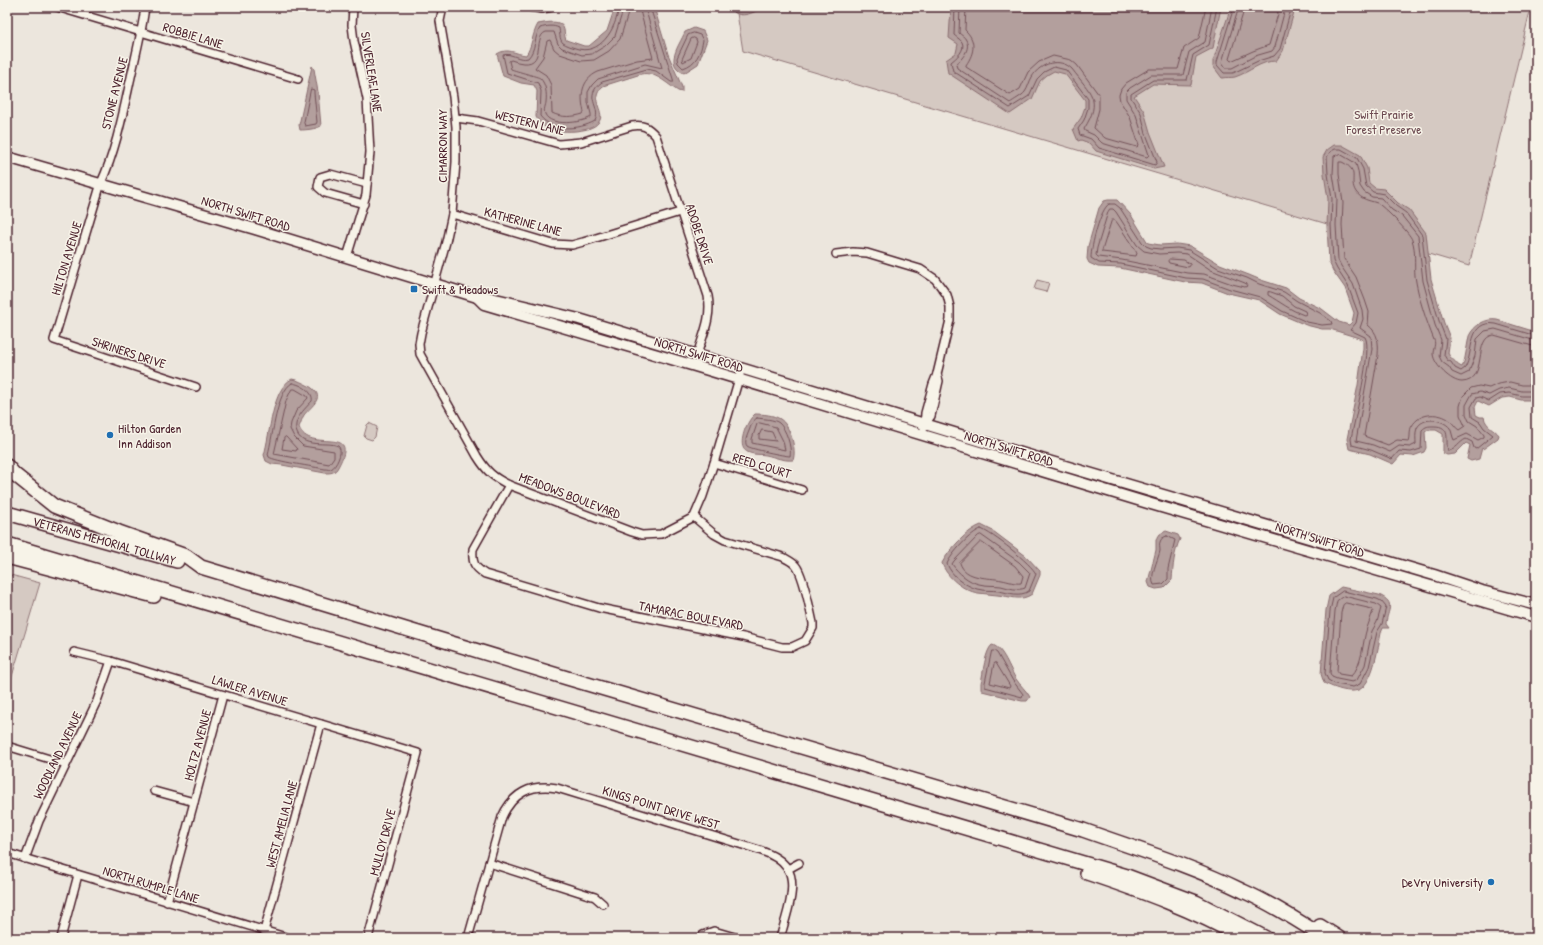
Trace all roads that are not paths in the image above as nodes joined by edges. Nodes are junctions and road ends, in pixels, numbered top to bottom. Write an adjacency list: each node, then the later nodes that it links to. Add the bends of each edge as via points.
1 (57, 7): 7 (street, ROBBIE LANE)
2 (145, 7): 7 (street, STONE AVENUE)
3 (353, 7): 13 (street, SILVERLEAF LANE, via 354,41 367,99 370,152)
4 (443, 7): 9 (street, CIMARRON WAY, via 440,29 449,67)
5 (529, 7): 6 (street)
6 (552, 7)
7 (141, 32): 8 (street, ROBBIE LANE); 12 (street, STONE AVENUE, via 123,115)
8 (298, 80)
9 (456, 118): 10 (street, WESTERN LANE, via 478,121 559,144 581,142 632,126); 16 (street, CIMARRON WAY)
10 (645, 126): 15 (street, ADOBE DRIVE, via 656,136)
11 (7, 157): 12 (street, NORTH SWIFT ROAD)
12 (101, 183): 18 (street, NORTH SWIFT ROAD); 21 (street, HILTON AVENUE)
13 (367, 184): 14 (street, SILVERLEAF LANE); 14 (street, via 330,174 320,177 318,187 325,193)
14 (364, 204): 18 (street, SILVERLEAF LANE)
15 (680, 212): 16 (street, KATHERINE LANE, via 583,242 563,245); 22 (street, ADOBE DRIVE, via 710,307)
16 (452, 214): 19 (street, CIMARRON WAY)
17 (836, 254): 26 (street, via 867,253 920,269 938,281 947,294 951,314 925,413)
18 (347, 257): 19 (street, NORTH SWIFT ROAD)
19 (435, 284): 20 (street, NORTH SWIFT ROAD); 30 (street, MEADOWS BOULEVARD, via 421,333 420,354 483,466 493,477)
20 (477, 297): 22 (street, NORTH SWIFT ROAD, via 487,297 579,319); 24 (street, NORTH SWIFT ROAD, via 484,304)
21 (54, 340): 25 (street, SHRINERS DRIVE)
22 (697, 355): 23 (street, NORTH SWIFT ROAD)
23 (742, 369): 24 (street); 26 (street, NORTH SWIFT ROAD)
24 (739, 380): 27 (street, NORTH SWIFT ROAD); 28 (street)
25 (196, 387)
26 (926, 423): 27 (street); 37 (street, NORTH SWIFT ROAD, via 1482,591)
27 (922, 434): 38 (street, NORTH SWIFT ROAD)
28 (714, 464): 31 (street, REED COURT); 33 (street)
29 (7, 466): 36 (highway, via 54,506 186,556)
30 (510, 485): 33 (street, MEADOWS BOULEVARD, via 642,535 661,534); 33 (street, TAMARAC BOULEVARD, via 473,549 472,558 476,568 485,574 599,608 782,647 792,648 805,641 813,628 802,580 792,561 720,538)
31 (802, 490)
32 (7, 513): 36 (highway, VETERANS MEMORIAL TOLLWAY)
33 (694, 517)
34 (7, 544): 39 (highway)
35 (7, 557): 39 (highway)
36 (201, 567): 58 (highway, VETERANS MEMORIAL TOLLWAY, via 1083,830 1204,874)
37 (1536, 605)
38 (1536, 617)
39 (364, 649): 51 (highway)
40 (74, 652): 41 (street, LAWLER AVENUE)
41 (111, 661): 42 (street, LAWLER AVENUE); 46 (street, WOODLAND AVENUE, via 97,700)
42 (223, 695): 43 (street, LAWLER AVENUE); 50 (street, HOLTZ AVENUE)
43 (321, 724): 45 (street, LAWLER AVENUE); 61 (street, WEST AMELIA LANE)
44 (7, 746): 46 (street)
45 (418, 753): 65 (street, MULLOY DRIVE)
46 (66, 764): 53 (street, WOODLAND AVENUE, via 39,821)
47 (519, 784): 49 (street)
48 (154, 791): 50 (street, HOLTZ AVENUE)
49 (522, 792): 54 (street, via 506,806); 56 (street, KINGS POINT DRIVE WEST, via 542,787 557,788 759,850 782,862)
50 (194, 802): 59 (street, HOLTZ AVENUE)
51 (973, 831): 69 (highway, via 1164,900); 70 (highway, via 1150,884 1196,902)
52 (7, 854): 53 (street, NORTH RUMPLE LANE)
53 (25, 859): 57 (street, NORTH RUMPLE LANE)
54 (489, 863): 60 (street, via 595,897); 66 (street)
55 (799, 863): 56 (street)
56 (788, 869): 68 (street, via 792,878 792,888)
57 (78, 875): 59 (street, NORTH RUMPLE LANE); 63 (street)
58 (1260, 899): 71 (highway); 72 (highway, via 1312,921)
59 (167, 902): 61 (street, NORTH RUMPLE LANE)
60 (603, 904)
61 (264, 931): 64 (street, NORTH RUMPLE LANE)
62 (704, 935): 67 (street, via 714,931)
63 (61, 938)
64 (289, 938)
65 (368, 938)
66 (468, 938)
67 (738, 938)
68 (780, 938)
69 (1243, 938)
70 (1266, 938)
71 (1325, 938)
72 (1339, 938)

